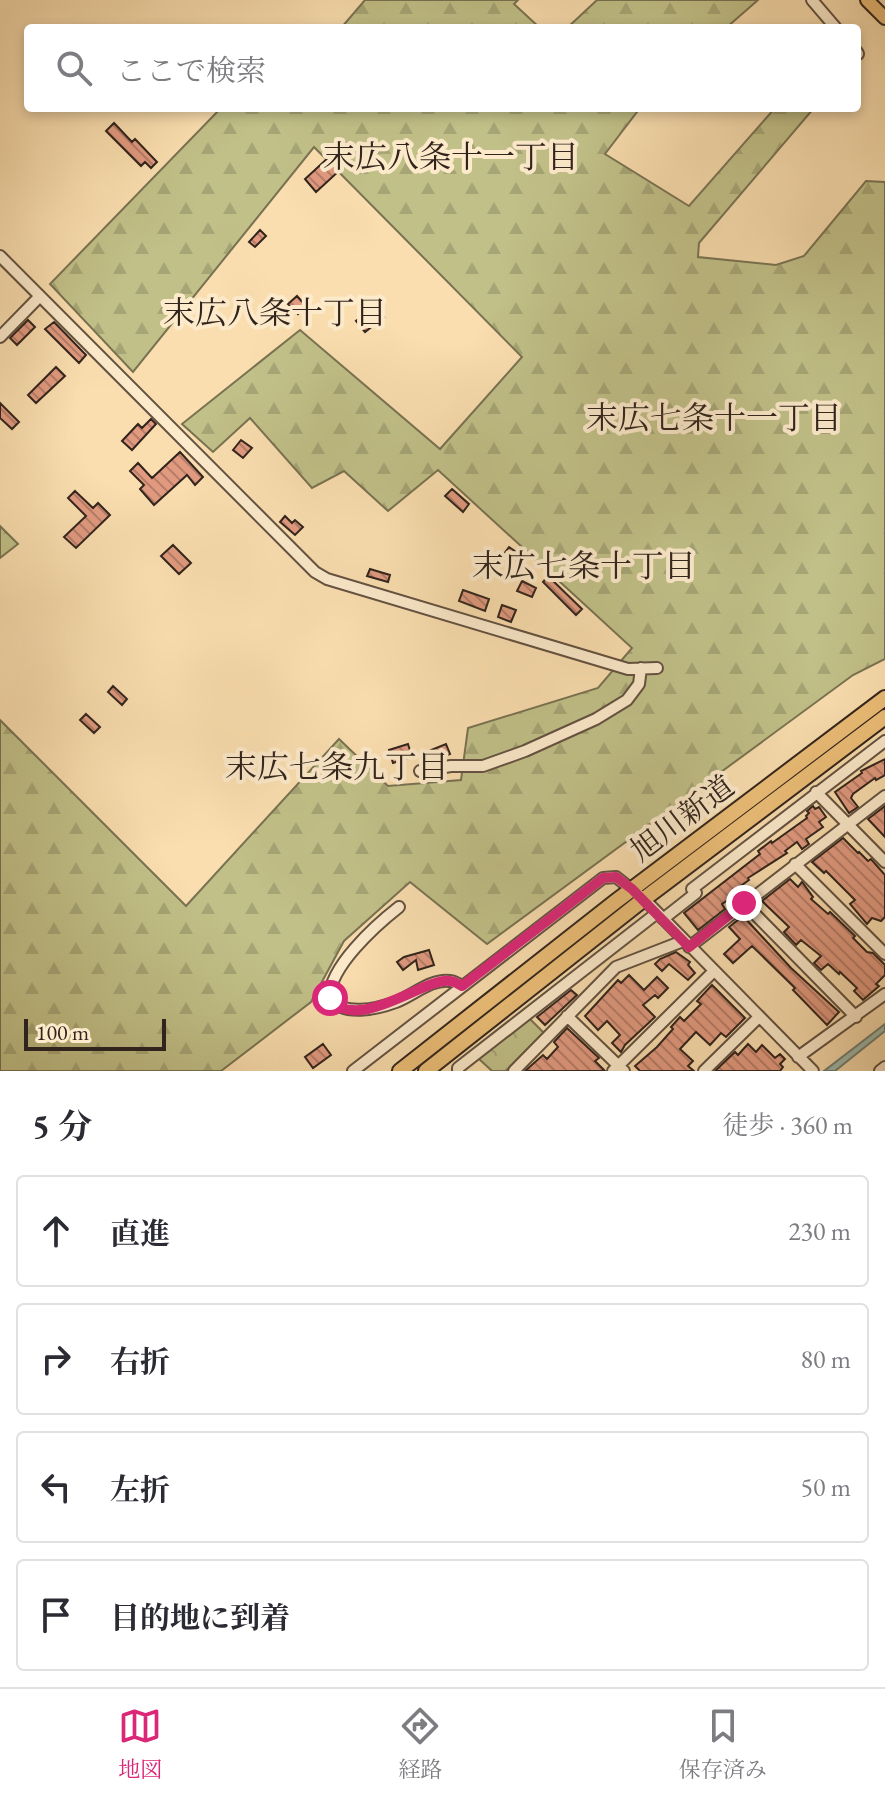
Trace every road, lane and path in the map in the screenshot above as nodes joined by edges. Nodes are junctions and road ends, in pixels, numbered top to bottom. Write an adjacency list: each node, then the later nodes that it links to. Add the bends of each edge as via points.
1 (812, 0): 4 (street)
2 (867, 0): 3 (main road)
3 (885, 18)
4 (833, 24)
5 (0, 256): 6 (street)
6 (40, 296): 7 (street); 8 (street, via 315,572 628,669)
7 (0, 337)
8 (641, 668): 9 (street); 15 (street, via 639,684 627,700 596,719 483,766)
9 (657, 668)
10 (885, 698): 23 (highway, 旭川新道)
11 (885, 717): 12 (highway, 旭川新道)
12 (853, 740): 14 (street); 19 (highway, 旭川新道)
13 (885, 741): 14 (street)
14 (865, 755): 16 (street)
15 (420, 771)
16 (816, 792): 18 (street); 20 (street)
17 (885, 796): 18 (street)
18 (846, 824): 21 (street); 22 (street)
19 (717, 846): 20 (street); 24 (highway, 旭川新道)
20 (733, 859): 27 (street, via 692,889 696,893)
21 (885, 862)
22 (795, 864): 25 (street); 29 (street)
23 (632, 889): 24 (street); 31 (street, via 616,877 603,878); 41 (highway, 旭川新道)
24 (644, 899): 27 (street); 42 (highway, 旭川新道)
25 (744, 903): 28 (street); 35 (street)
26 (399, 907): 31 (street, via 331,981 335,1005 368,1008 396,1002 435,983)
27 (660, 916): 28 (street); 43 (street)
28 (686, 944): 30 (street); 33 (street, via 616,967)
29 (885, 954)
30 (713, 972): 34 (street); 38 (street)
31 (462, 986): 40 (street)
32 (885, 994): 35 (street)
33 (567, 1016): 38 (street); 44 (street)
34 (759, 1017): 36 (street); 45 (street)
35 (856, 1017): 36 (street)
36 (798, 1057): 39 (street)
37 (885, 1067): 46 (street)
38 (618, 1069)
39 (811, 1069)
40 (353, 1071)
41 (400, 1071)
42 (426, 1071)
43 (458, 1071)
44 (514, 1071)
45 (704, 1071)
46 (880, 1071)

